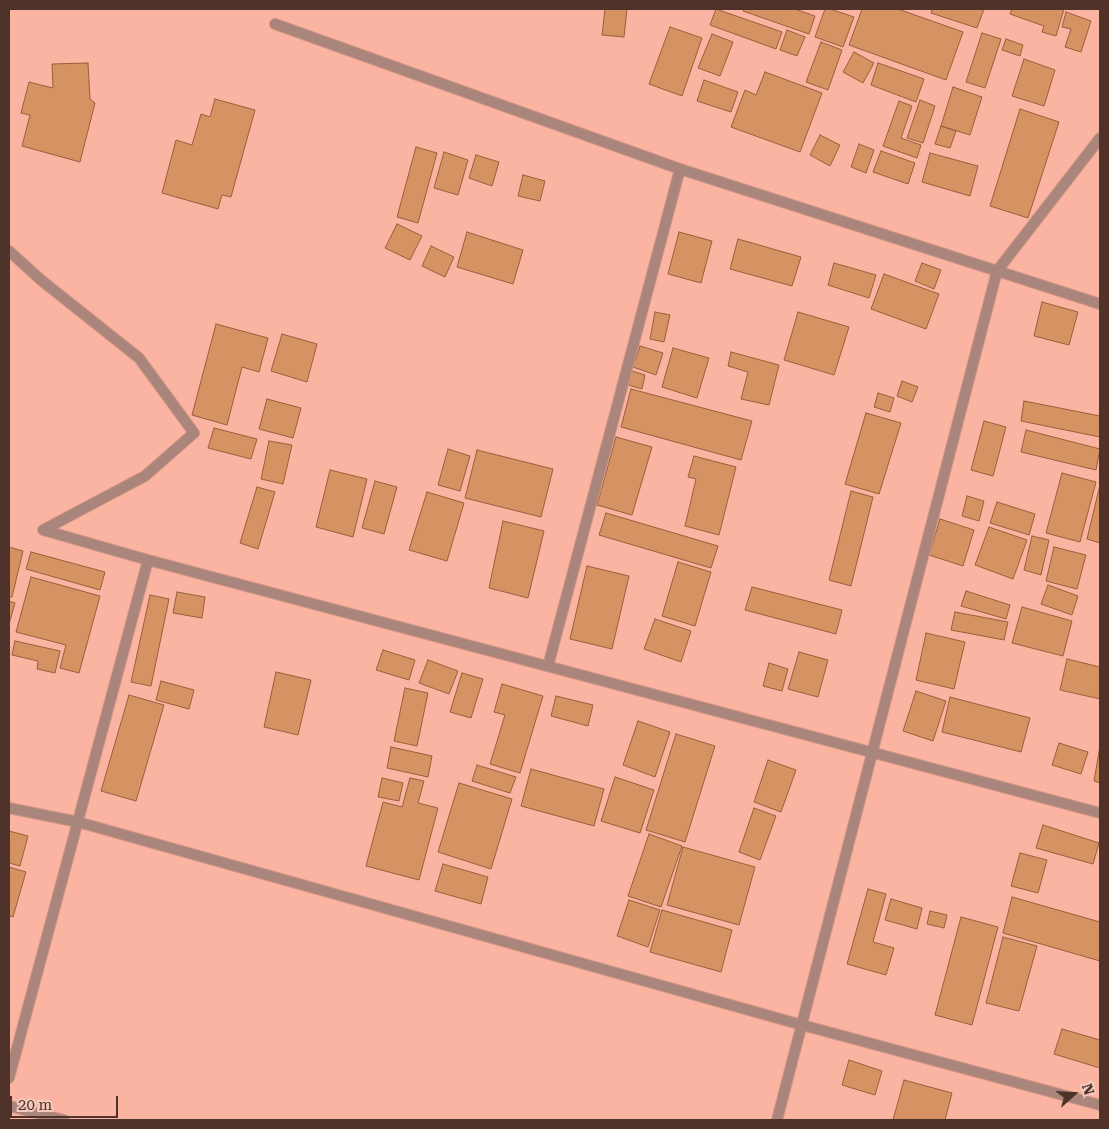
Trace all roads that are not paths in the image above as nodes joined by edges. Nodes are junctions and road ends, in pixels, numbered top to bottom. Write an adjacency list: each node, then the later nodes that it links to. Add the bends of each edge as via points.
1 (276, 24): 3 (street)
2 (1100, 138): 5 (street)
3 (680, 169): 5 (street); 8 (street)
4 (9, 251): 7 (street, via 139,358 194,433 144,476 43,530)
5 (997, 271): 6 (street); 9 (street)
6 (1100, 304)
7 (148, 560): 8 (street); 12 (street)
8 (548, 666): 9 (street)
9 (872, 752): 11 (street); 13 (street)
10 (9, 808): 12 (street)
11 (1100, 813)
12 (78, 822): 13 (street); 14 (street)
13 (802, 1025): 15 (street); 18 (street)
14 (9, 1078)
15 (1100, 1105)
16 (9, 1106): 17 (street)
17 (64, 1120)
18 (777, 1120)

